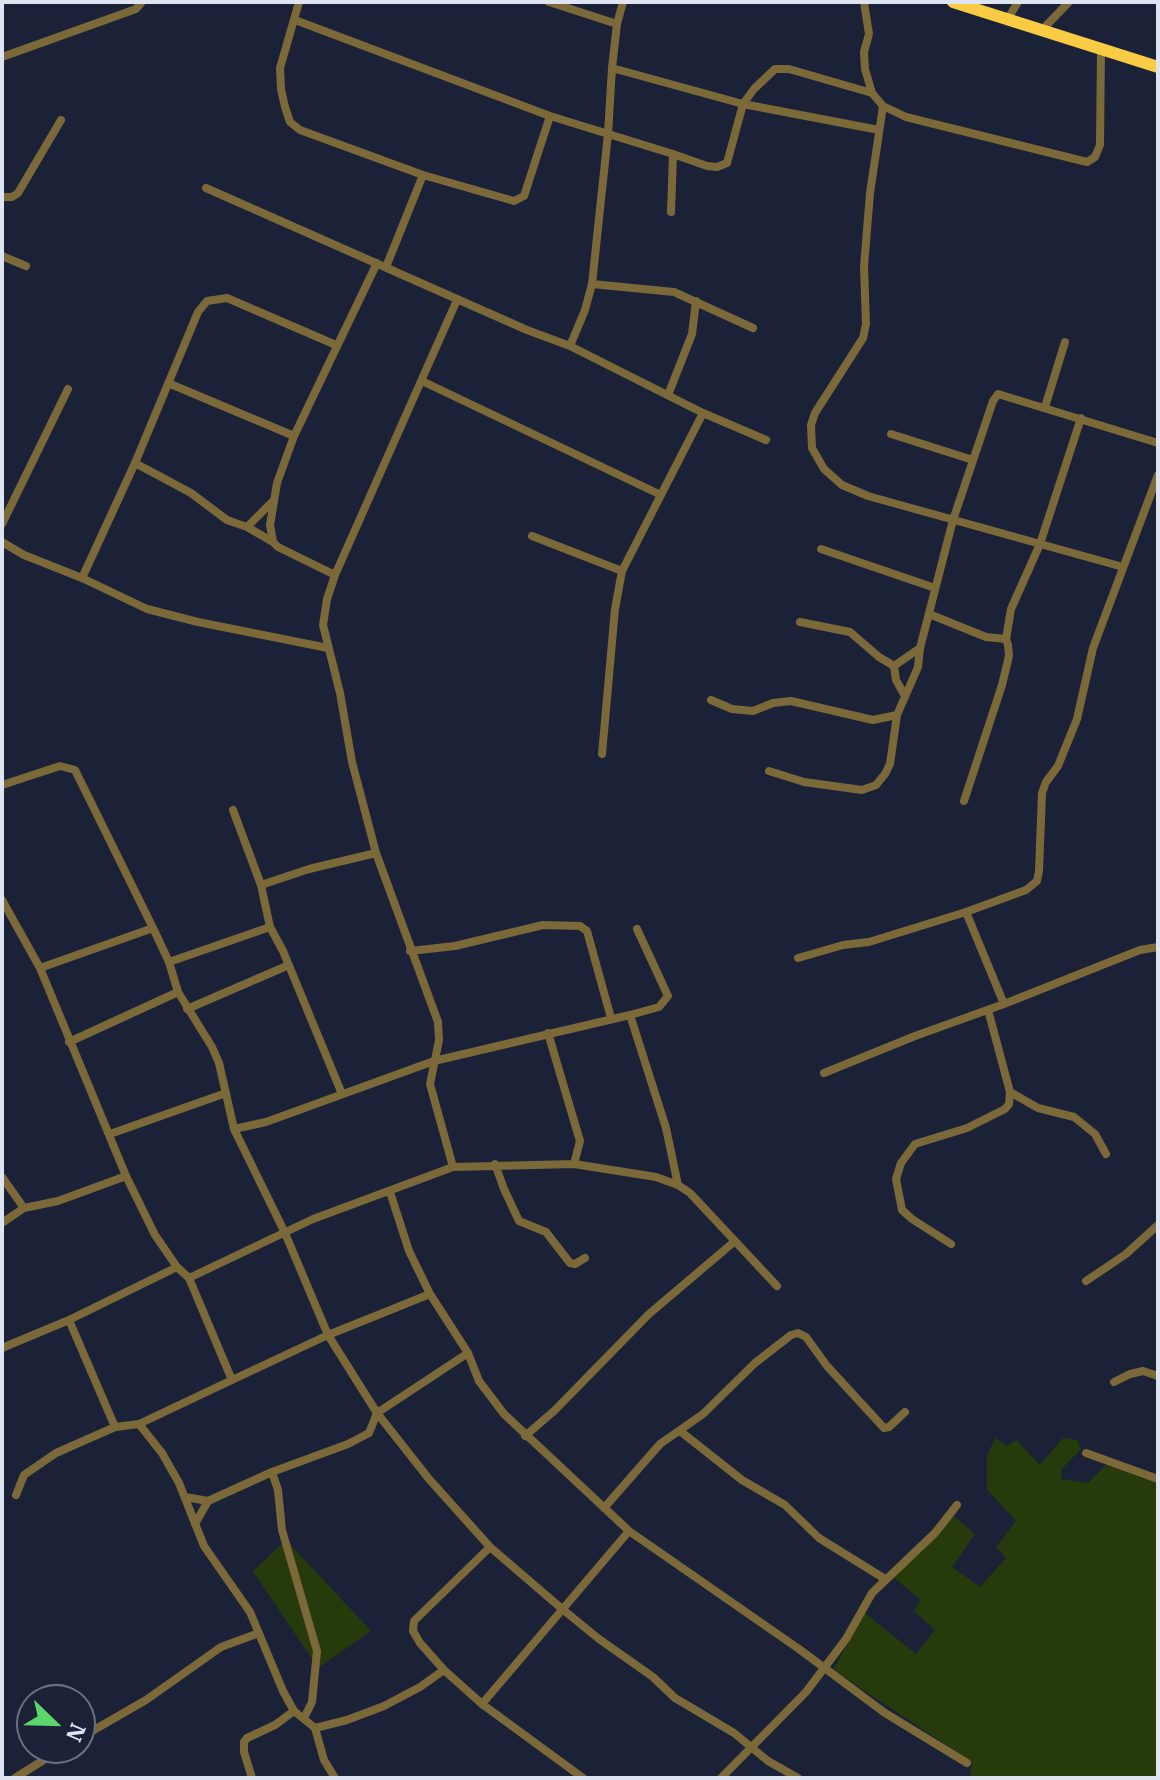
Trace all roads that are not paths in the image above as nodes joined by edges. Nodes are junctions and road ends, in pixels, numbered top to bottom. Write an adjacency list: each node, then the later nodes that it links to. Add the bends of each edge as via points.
1 (142, 2): 14 (street, via 136,9)
2 (299, 2): 9 (street)
3 (549, 2): 11 (street)
4 (623, 2): 11 (street)
5 (864, 2): 17 (street, via 869,34 865,69)
6 (953, 2): 10 (highway)
7 (1018, 2): 10 (street)
8 (1069, 2): 12 (street)
9 (295, 20): 20 (street); 25 (street, via 280,68 290,122)
10 (1007, 20): 12 (highway)
11 (617, 24): 16 (street)
12 (1042, 30): 13 (highway)
13 (1101, 49): 15 (highway); 19 (street, via 1100,145 1087,162 906,117)
14 (2, 57)
15 (1158, 67)
16 (612, 68): 18 (street); 23 (street)
17 (872, 93): 18 (street, via 775,69); 19 (street)
18 (743, 104): 22 (street); 24 (street, via 727,163 707,166)
19 (883, 106): 22 (street)
20 (550, 116): 23 (street); 25 (street, via 519,200 505,201)
21 (61, 120): 27 (street, via 18,193)
22 (879, 130): 55 (street, via 864,267 866,324 863,338 815,413 812,448 842,485)
23 (608, 134): 24 (street); 32 (street)
24 (673, 154): 28 (street)
25 (423, 175): 30 (street)
26 (206, 188): 30 (street)
27 (2, 197)
28 (671, 212)
29 (2, 256): 31 (street)
30 (381, 265): 33 (street); 37 (street)
31 (26, 266)
32 (592, 284): 34 (street, via 674,292); 38 (street)
33 (457, 300): 38 (street); 39 (street)
34 (696, 301): 35 (street); 42 (street, via 692,334)
35 (753, 328)
36 (1065, 342): 43 (street)
37 (336, 345): 40 (street, via 217,298 198,312); 47 (street)
38 (570, 346): 42 (street)
39 (422, 381): 53 (street); 65 (street)
40 (168, 383): 47 (street); 51 (street)
41 (68, 389): 56 (street)
42 (668, 395): 44 (street)
43 (1045, 407): 45 (street); 50 (street, via 998,394)
44 (703, 413): 48 (street); 53 (street)
45 (1081, 418): 49 (street); 61 (street)
46 (891, 434): 50 (street)
47 (294, 436): 54 (street)
48 (766, 440)
49 (1158, 443)
50 (973, 460): 55 (street)
51 (135, 463): 57 (street); 66 (street)
52 (1158, 475): 63 (street)
53 (661, 495): 64 (street)
54 (274, 500): 57 (street); 60 (street)
55 (953, 520): 61 (street); 67 (street)
56 (2, 524)
57 (247, 527): 60 (street)
58 (532, 536): 64 (street)
59 (2, 542): 66 (street)
60 (273, 542): 65 (street)
61 (1040, 544): 63 (street); 70 (street, via 1016,595)
62 (821, 549): 67 (street)
63 (1123, 567): 85 (street, via 1093,648 1077,719 1042,793 1037,881)
64 (622, 571): 77 (street)
65 (335, 575): 71 (street, via 324,612)
66 (82, 578): 71 (street, via 174,617)
67 (935, 588): 68 (street)
68 (929, 614): 70 (street, via 986,637); 72 (street)
69 (800, 622): 73 (street, via 850,632)
70 (1006, 639): 80 (street, via 1009,656 1002,685)
71 (328, 648): 82 (street)
72 (920, 648): 73 (street); 74 (street)
73 (894, 666): 74 (street)
74 (905, 696): 76 (street)
75 (711, 700): 76 (street, via 753,711 791,701 873,720)
76 (897, 715): 78 (street, via 890,764 876,785 862,790)
77 (602, 754)
78 (769, 771)
79 (2, 785): 87 (street, via 60,766 75,770)
80 (964, 801)
81 (233, 810): 83 (street)
82 (376, 853): 83 (street); 90 (street)
83 (261, 885): 86 (street)
84 (2, 900): 94 (street)
85 (966, 912): 91 (street); 96 (street)
86 (270, 927): 92 (street); 93 (street)
87 (153, 928): 92 (street); 94 (street)
88 (637, 929): 99 (street, via 668,996 659,1007)
89 (1158, 947): 96 (street)
90 (410, 951): 100 (street, via 543,925 580,926 587,931); 103 (street, via 438,1022)
91 (798, 958)
92 (169, 962): 95 (street)
93 (289, 965): 97 (street); 107 (street)
94 (40, 968): 102 (street)
95 (178, 992): 97 (street); 102 (street)
96 (1004, 1004): 98 (street)
97 (187, 1009): 106 (street, via 212,1047)
98 (988, 1010): 104 (street); 105 (street)
99 (630, 1015): 100 (street); 116 (street)
100 (611, 1018): 101 (street)
101 (548, 1033): 103 (street); 112 (street, via 580,1141)
102 (69, 1042): 109 (street)
103 (434, 1061): 107 (street); 113 (street, via 432,1098)
104 (824, 1073)
105 (1010, 1092): 110 (street, via 1038,1108 1074,1117 1095,1134); 123 (street, via 1005,1109 915,1144 901,1163 896,1179 902,1210)
106 (226, 1093): 108 (street); 109 (street)
107 (342, 1094): 108 (street)
108 (234, 1129): 121 (street)
109 (110, 1134): 114 (street)
110 (1106, 1154)
111 (495, 1164): 112 (street); 113 (street); 124 (street, via 519,1221 546,1232 570,1263)
112 (574, 1164): 116 (street)
113 (453, 1167): 117 (street)
114 (126, 1176): 118 (street); 125 (street)
115 (2, 1177): 118 (street)
116 (678, 1185): 122 (street)
117 (390, 1192): 121 (street); 129 (street)
118 (24, 1208): 119 (street)
119 (2, 1223)
120 (1158, 1225): 127 (street)
121 (285, 1233): 126 (street); 131 (street)
122 (735, 1241): 128 (street); 142 (street, via 649,1314)
123 (951, 1244)
124 (585, 1258)
125 (177, 1267): 126 (street); 130 (street)
126 (189, 1278): 135 (street)
127 (1086, 1281)
128 (777, 1286)
129 (430, 1294): 131 (street); 133 (street)
130 (69, 1320): 132 (street); 140 (street)
131 (328, 1335): 135 (street); 138 (street)
132 (2, 1348)
133 (468, 1353): 138 (street); 142 (street, via 479,1381)
134 (1158, 1376): 136 (street, via 1143,1371)
135 (232, 1380): 139 (street)
136 (1114, 1382)
137 (905, 1412): 141 (street, via 884,1428 798,1333 755,1363)
138 (377, 1413): 144 (street, via 369,1433); 153 (street)
139 (139, 1424): 140 (street); 147 (street)
140 (115, 1427): 146 (street, via 56,1453 24,1475)
141 (680, 1431): 150 (street, via 660,1444); 154 (street, via 742,1480 785,1505 819,1538)
142 (525, 1436): 150 (street)
143 (1086, 1453): 145 (street)
144 (272, 1472): 148 (street); 161 (street, via 282,1530 317,1651 312,1702)
145 (1158, 1479)
146 (16, 1495)
147 (185, 1497): 148 (street); 151 (street)
148 (208, 1501): 151 (street)
149 (957, 1505): 154 (street)
150 (604, 1508): 152 (street)
151 (195, 1524): 156 (street)
152 (629, 1531): 155 (street); 157 (street)
153 (490, 1547): 155 (street); 158 (street, via 414,1621 413,1631)
154 (885, 1579): 157 (street)
155 (561, 1608): 159 (street); 164 (street, via 675,1698)
156 (259, 1633): 160 (street); 163 (street, via 221,1647)
157 (823, 1669): 164 (street); 165 (street)
158 (444, 1670): 159 (street); 162 (street, via 384,1706)
159 (482, 1704): 170 (street)
160 (294, 1711): 161 (street); 168 (street, via 244,1742)
161 (304, 1718): 162 (street)
162 (315, 1728): 169 (street)
163 (96, 1729)
164 (750, 1747): 171 (street); 172 (street)
165 (967, 1763)
166 (37, 1764): 167 (street)
167 (15, 1778)
168 (252, 1778)
169 (335, 1778)
170 (583, 1778)
171 (721, 1778)
172 (798, 1778)

